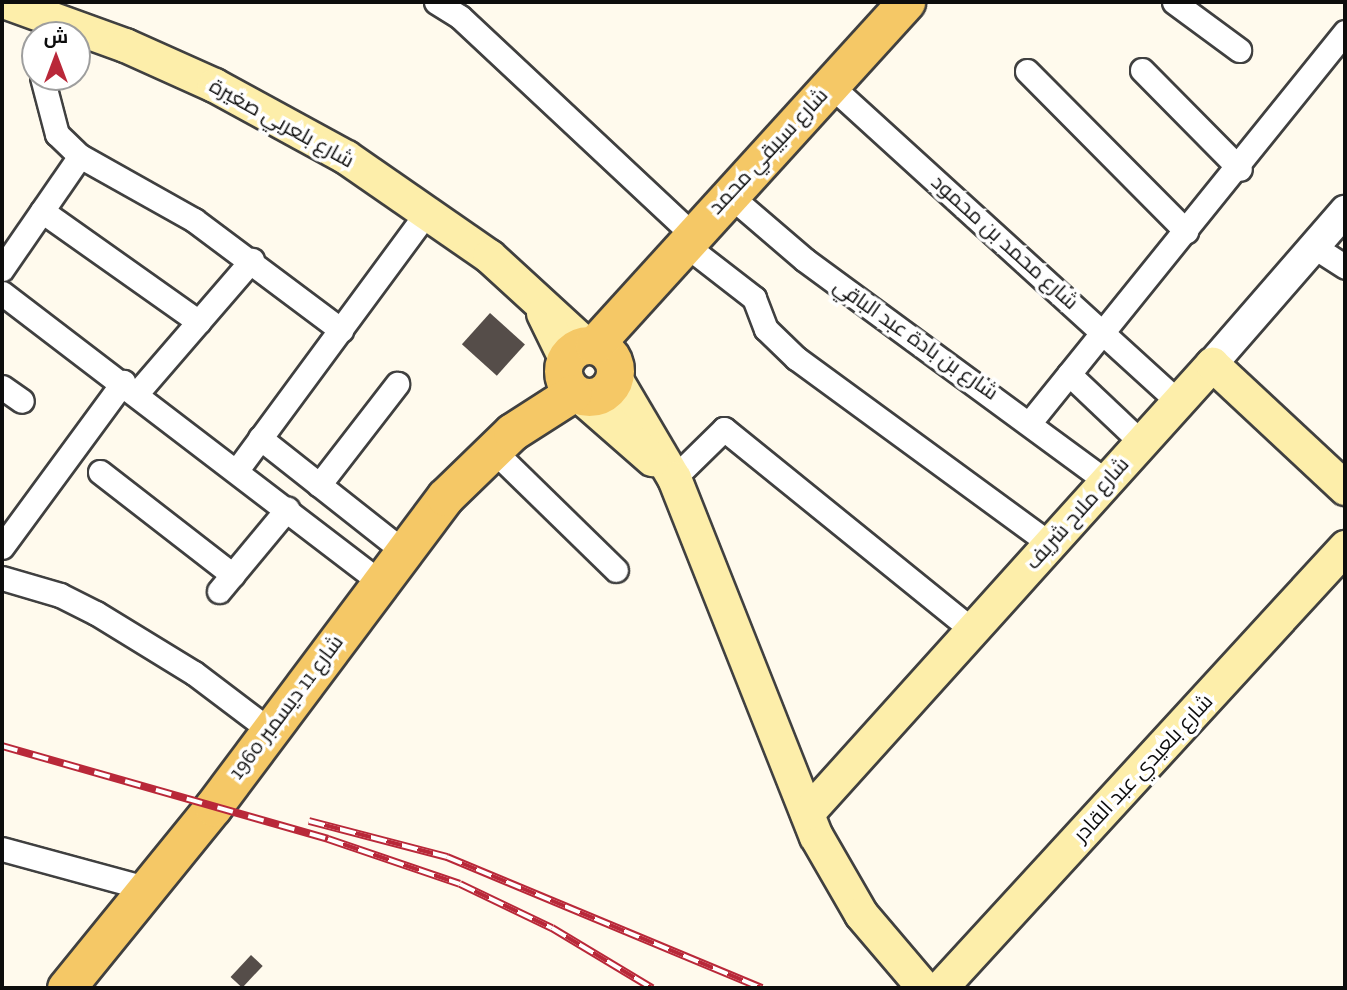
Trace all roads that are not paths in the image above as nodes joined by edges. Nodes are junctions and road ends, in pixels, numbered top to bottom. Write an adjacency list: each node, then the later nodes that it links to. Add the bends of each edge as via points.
1 (5, 2): 6 (main road, شارع بلعربي صغيرة)
2 (436, 2): 5 (street)
3 (906, 2): 12 (main road, شارع سبيقي محمد)
4 (1174, 2): 9 (street)
5 (467, 9): 21 (street)
6 (42, 21)
7 (91, 37): 19 (main road, شارع بلعربي صغيرة, via 125,45 289,124)
8 (1341, 46): 15 (street)
9 (1239, 50)
10 (1142, 70): 15 (street)
11 (1027, 71): 20 (street)
12 (829, 85): 16 (main road, شارع سبيقي محمد); 29 (street, شارع محمد بن محمود)
13 (46, 91): 14 (street, via 57,134)
14 (80, 156): 17 (street); 23 (street, via 194,220)
15 (1240, 169): 20 (street)
16 (728, 194): 21 (main road, شارع سبيقي محمد); 38 (street, شارع بن بادة عبد الباقي, via 805,260)
17 (42, 211): 25 (street); 27 (street)
18 (1345, 211): 22 (street, شارع ملاح شريف)
19 (428, 212): 28 (street); 31 (main road, شارع بلعربي صغيرة, via 532,292)
20 (1186, 231): 29 (street)
21 (687, 238): 31 (main road, شارع سبيقي محمد, via 630,300); 49 (street, via 754,298 766,329 796,358)
22 (1313, 246): 24 (street); 30 (street, شارع ملاح شريف)
23 (252, 260): 27 (street); 28 (street)
24 (1345, 267)
25 (2, 269)
26 (2, 293): 35 (street)
27 (199, 321): 35 (street)
28 (341, 330): 39 (street)
29 (1104, 330): 32 (street); 37 (street, شارع محمد بن محمود)
30 (1212, 364): 37 (main road, شارع ملاح شريف); 47 (main road)
31 (586, 369): 40 (main road, شارع 11 ديسمبر 1960); 44 (main road)
32 (1069, 374): 38 (street); 41 (street)
33 (397, 384): 46 (street)
34 (2, 387): 36 (street)
35 (130, 388): 42 (street); 50 (street)
36 (22, 401)
37 (1178, 402): 41 (main road, شارع ملاح شريف)
38 (1031, 421): 45 (street, شارع بن بادة عبد الباقي)
39 (260, 439): 42 (street); 46 (street)
40 (502, 441): 52 (main road, شارع 11 ديسمبر 1960); 53 (street)
41 (1141, 442): 45 (main road, شارع ملاح شريف)
42 (237, 470): 48 (street)
43 (100, 472): 48 (street, via 226,583)
44 (674, 478): 56 (street, via 724,429); 58 (main road)
45 (1106, 481): 49 (main road, شارع ملاح شريف)
46 (318, 485): 52 (street)
47 (1345, 488)
48 (287, 509): 55 (street)
49 (1050, 544): 56 (main road, شارع ملاح شريف)
50 (2, 547)
51 (1345, 547): 63 (main road, شارع بلعيدي عبد القادر)
52 (403, 551): 55 (main road, شارع 11 ديسمبر 1960)
53 (616, 570)
54 (2, 578): 57 (street, via 60,595 96,613 194,673)
55 (380, 582): 57 (main road, شارع 11 ديسمبر 1960)
56 (972, 630): 58 (main road, شارع ملاح شريف)
57 (268, 729): 60 (main road, شارع 11 ديسمبر 1960)
58 (807, 813): 62 (main road, via 861,914)
59 (2, 849): 60 (street)
60 (146, 888): 61 (main road, شارع 11 ديسمبر 1960)
61 (66, 988)
62 (924, 988)
63 (940, 988)

